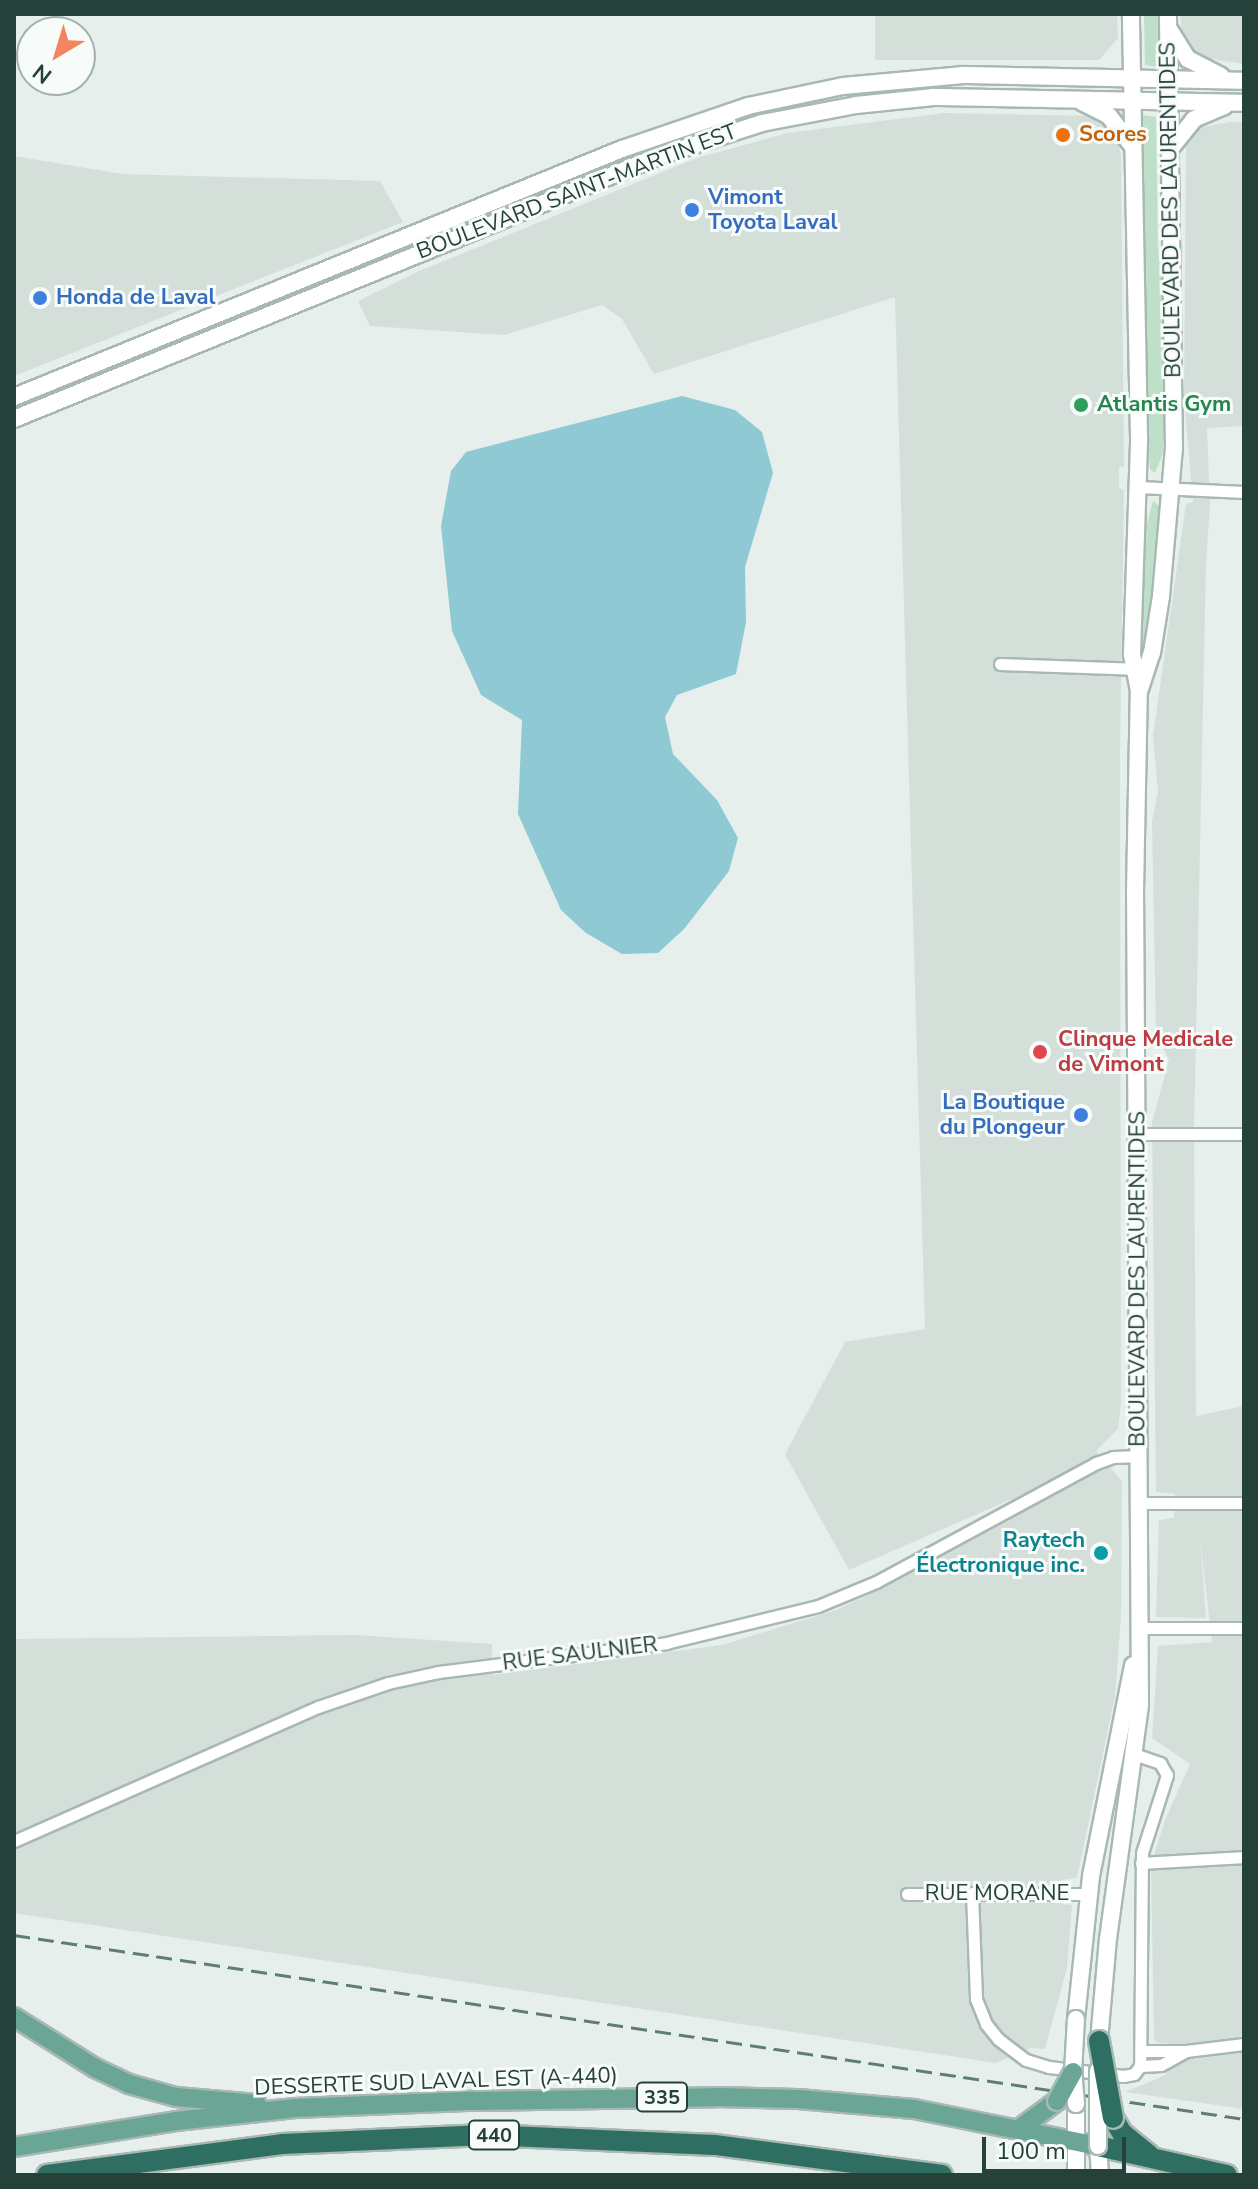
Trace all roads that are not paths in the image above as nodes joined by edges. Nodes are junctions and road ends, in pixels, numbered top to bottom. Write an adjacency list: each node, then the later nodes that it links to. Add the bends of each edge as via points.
1 (1131, 14): 3 (main road, BOULEVARD DES LAURENTIDES)
2 (1168, 21): 4 (main road, BOULEVARD DES LAURENTIDES); 5 (main road, via 1192,63)
3 (1131, 79): 4 (main road, BOULEVARD SAINT-MARTIN EST); 7 (main road, BOULEVARD DES LAURENTIDES); 12 (main road, BOULEVARD SAINT-MARTIN EST, via 943,76 821,89 748,106 622,149)
4 (1169, 80): 5 (main road, BOULEVARD SAINT-MARTIN EST); 8 (main road, BOULEVARD DES LAURENTIDES)
5 (1240, 81)
6 (1077, 99): 7 (main road, BOULEVARD SAINT-MARTIN EST); 10 (main road, via 1109,116); 13 (main road, BOULEVARD SAINT-MARTIN EST, via 920,98 818,111 736,131 609,176)
7 (1131, 101): 8 (main road, BOULEVARD SAINT-MARTIN EST); 10 (main road, BOULEVARD DES LAURENTIDES)
8 (1169, 101): 9 (main road, BOULEVARD SAINT-MARTIN EST); 11 (main road, BOULEVARD DES LAURENTIDES)
9 (1238, 103): 11 (main road, via 1194,119)
10 (1132, 145): 14 (main road, BOULEVARD DES LAURENTIDES)
11 (1170, 149): 15 (main road, BOULEVARD DES LAURENTIDES)
12 (14, 397)
13 (14, 419)
14 (1139, 487): 15 (street); 18 (main road, BOULEVARD DES LAURENTIDES, via 1132,632)
15 (1172, 490): 16 (street); 18 (main road, BOULEVARD DES LAURENTIDES, via 1160,607)
16 (1244, 492)
17 (1000, 664): 18 (street)
18 (1141, 669): 19 (main road, BOULEVARD DES LAURENTIDES)
19 (1137, 1134): 20 (street); 21 (main road, BOULEVARD DES LAURENTIDES)
20 (1244, 1134)
21 (1139, 1456): 22 (main road, BOULEVARD DES LAURENTIDES); 27 (street, RUE SAULNIER, via 1096,1463 876,1582 818,1606 666,1643 388,1683 318,1707)
22 (1140, 1503): 23 (street); 24 (main road, BOULEVARD DES LAURENTIDES)
23 (1244, 1503)
24 (1139, 1628): 25 (street); 26 (main road, BOULEVARD DES LAURENTIDES, via 1140,1712); 32 (main road, BOULEVARD DES LAURENTIDES)
25 (1244, 1628)
26 (1134, 1754): 29 (street, via 1155,1760 1167,1775); 34 (main road, BOULEVARD DES LAURENTIDES)
27 (14, 1841)
28 (1244, 1857): 29 (street)
29 (1141, 1863): 36 (street)
30 (972, 1893): 31 (street, RUE MORANE); 32 (street, RUE MORANE); 38 (street, via 975,1994 982,2017 998,2039 1026,2060 1057,2068 1128,2076)
31 (907, 1894)
32 (1088, 1894): 39 (main road, BOULEVARD DES LAURENTIDES, bridge)
33 (14, 2017): 40 (main road, via 95,2068 141,2088 176,2097)
34 (1099, 2041): 43 (main road, BOULEVARD DES LAURENTIDES, bridge); 45 (highway, bridge, via 1113,2118)
35 (1244, 2044): 37 (street)
36 (1141, 2051): 37 (street); 38 (street)
37 (1186, 2051): 38 (street, via 1161,2065)
38 (1140, 2066)
39 (1073, 2072): 41 (main road, bridge, via 1051,2108); 42 (main road, BOULEVARD DES LAURENTIDES, bridge)
40 (295, 2108): 41 (main road, DESSERTE SUD LAVAL EST (A-440) / 335, via 777,2098 914,2109); 44 (main road, DESSERTE SUD LAVAL EST (A-440) / 335)
41 (1019, 2129): 42 (main road, DESSERTE SUD LAVAL EST (A-440))
42 (1075, 2141): 43 (main road, DESSERTE SUD LAVAL EST (A-440)); 48 (main road, BOULEVARD DES LAURENTIDES)
43 (1098, 2146): 45 (highway); 49 (main road, BOULEVARD DES LAURENTIDES)
44 (14, 2147)
45 (1128, 2147): 50 (highway, via 1152,2158)
46 (47, 2175): 47 (highway, 440, via 282,2144 514,2135 715,2145)
47 (942, 2175)
48 (1076, 2175)
49 (1100, 2175)
50 (1227, 2175)

